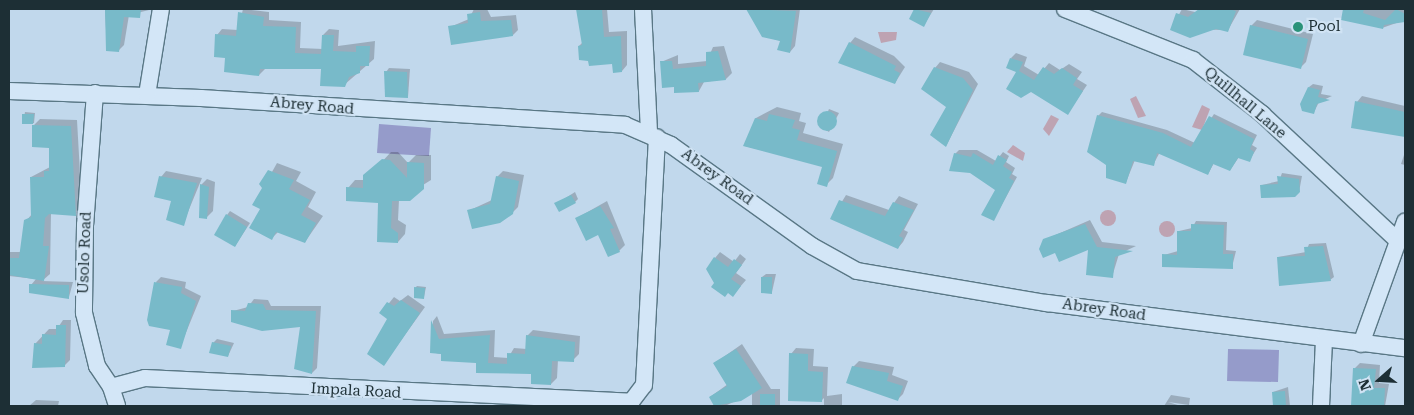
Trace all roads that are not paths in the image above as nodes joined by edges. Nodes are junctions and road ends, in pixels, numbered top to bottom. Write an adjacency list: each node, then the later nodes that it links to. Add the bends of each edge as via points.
1 (161, 9): 6 (street)
2 (643, 9): 7 (street)
3 (1065, 9): 9 (street, Quillhall Lane, via 1193,60 1262,114)
4 (9, 91): 5 (street, Abrey Road)
5 (95, 93): 6 (street, Abrey Road); 13 (street, Usolo Road, via 83,287 92,352)
6 (147, 95): 7 (street, Abrey Road, via 625,125)
7 (653, 135): 10 (street, Abrey Road, via 818,250 857,271 933,286); 13 (street, Impala Road, via 644,385 630,402 145,378)
8 (1405, 222): 9 (street)
9 (1398, 241): 11 (street)
10 (1324, 341): 11 (street, Abrey Road); 15 (street)
11 (1361, 344): 12 (street, Abrey Road)
12 (1405, 348)
13 (111, 387): 14 (street, Usolo Road)
14 (117, 406)
15 (1321, 406)

